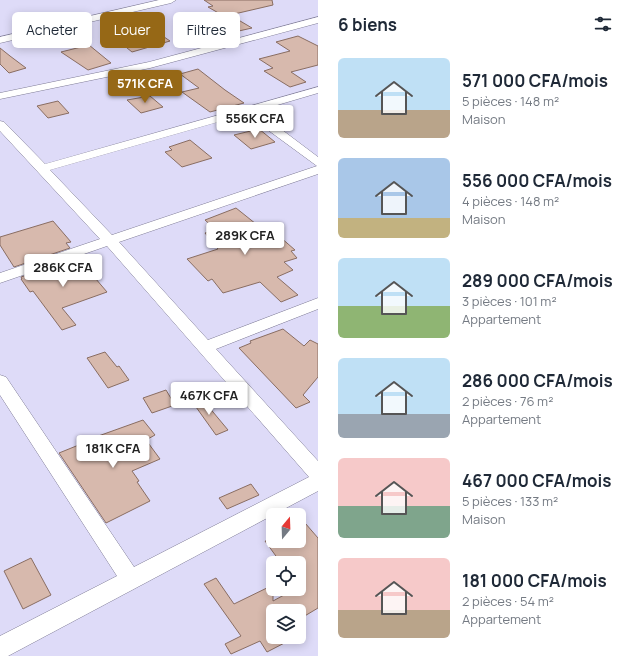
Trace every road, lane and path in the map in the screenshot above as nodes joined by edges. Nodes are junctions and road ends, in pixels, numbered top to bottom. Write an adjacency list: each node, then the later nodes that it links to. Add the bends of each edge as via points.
1 (171, 0): 3 (street)
2 (318, 20): 5 (street, via 150,65)
3 (0, 40)
4 (318, 90): 6 (street)
5 (0, 96)
6 (247, 109): 8 (street); 9 (street)
7 (0, 124): 9 (street)
8 (318, 163)
9 (41, 169): 11 (street)
10 (318, 170): 11 (street)
11 (109, 240): 12 (street); 14 (street)
12 (0, 278)
13 (318, 303): 14 (street)
14 (205, 347): 16 (street)
15 (0, 381): 18 (street)
16 (318, 474)
17 (318, 482): 18 (street)
18 (131, 580): 19 (street)
19 (0, 648)

